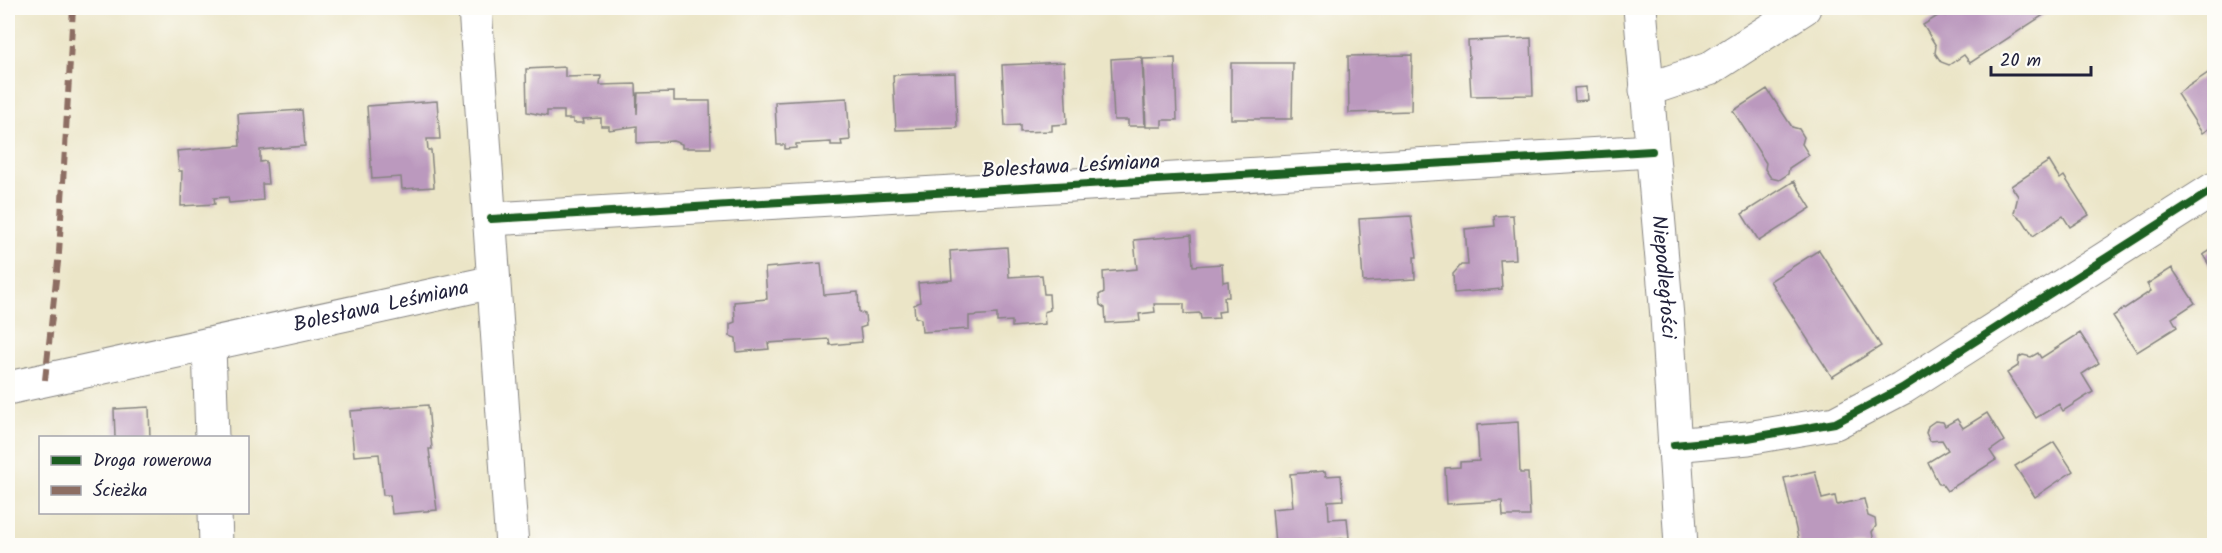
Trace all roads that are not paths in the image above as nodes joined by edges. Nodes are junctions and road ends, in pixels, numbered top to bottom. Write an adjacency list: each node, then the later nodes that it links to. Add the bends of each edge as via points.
1 (475, 8): 7 (street, Bolesława Leśmiana)
2 (1640, 8): 4 (street, Niepodległości)
3 (1804, 8): 4 (street, via 1709,69)
4 (1647, 90): 5 (street, Niepodległości)
5 (1652, 151): 7 (street, Bolesława Leśmiana); 12 (street, Niepodległości)
6 (2214, 189): 12 (street, via 1902,388 1835,423 1748,438)
7 (491, 219): 8 (street, Bolesława Leśmiana)
8 (493, 282): 9 (street, Bolesława Leśmiana); 15 (street)
9 (209, 346): 10 (street, Bolesława Leśmiana); 11 (street)
10 (8, 388)
11 (212, 436)
12 (1674, 445): 16 (street, Niepodległości)
13 (215, 514): 14 (street)
14 (216, 546)
15 (512, 546)
16 (1681, 546)

